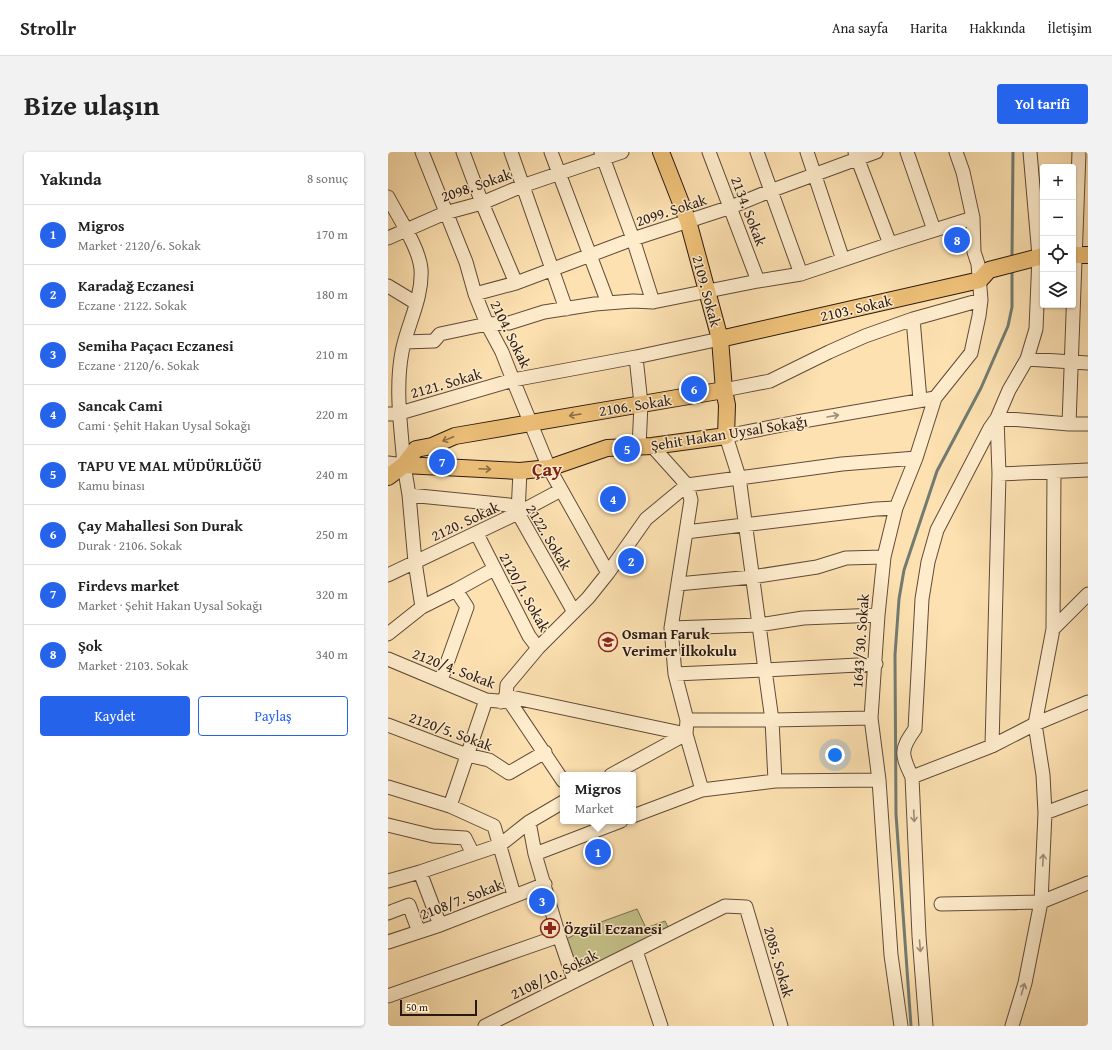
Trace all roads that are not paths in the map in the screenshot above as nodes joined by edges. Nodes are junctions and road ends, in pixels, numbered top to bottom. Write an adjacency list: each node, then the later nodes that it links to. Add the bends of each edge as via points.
1 (422, 152): 24 (street, 2104. Sokak)
2 (463, 152): 22 (street)
3 (511, 152): 19 (street)
4 (551, 152): 17 (street)
5 (622, 152): 15 (street, 2098. Sokak)
6 (661, 152): 26 (main road, 2109. Sokak)
7 (709, 152): 23 (street, 2134. Sokak)
8 (757, 152): 20 (street)
9 (807, 152): 18 (street)
10 (876, 152): 16 (street, 2099. Sokak)
11 (907, 152): 28 (street)
12 (956, 152): 25 (street, 1643/30. Sokak)
13 (1030, 152): 34 (street)
14 (1079, 152): 32 (street)
15 (602, 155): 17 (street, 2098. Sokak); 30 (street)
16 (856, 155): 18 (street, 2099. Sokak); 31 (street)
17 (559, 174): 19 (street, 2098. Sokak); 33 (street)
18 (815, 174): 20 (street, 2099. Sokak); 35 (street)
19 (522, 186): 22 (street, 2098. Sokak); 36 (street)
20 (770, 190): 23 (street, 2099. Sokak); 37 (street)
21 (388, 197): 27 (street)
22 (482, 203): 24 (street, 2098. Sokak); 40 (street)
23 (731, 207): 26 (street, 2099. Sokak); 39 (street, 2134. Sokak)
24 (445, 213): 27 (street, 2098. Sokak); 43 (street, 2104. Sokak, via 466,262)
25 (973, 218): 28 (street); 38 (street, 1643/30. Sokak, via 974,252)
26 (688, 221): 30 (street, 2099. Sokak); 42 (main road, 2109. Sokak)
27 (405, 229): 29 (street, 2098. Sokak); 46 (street, via 415,248 421,269)
28 (934, 230): 31 (street)
29 (388, 238)
30 (633, 239): 33 (street, 2099. Sokak); 45 (street)
31 (890, 244): 35 (street)
32 (1079, 255): 55 (street)
33 (591, 256): 36 (street, 2099. Sokak); 47 (street)
34 (1039, 257): 38 (main road, 2103. Sokak); 54 (street, via 1036,329)
35 (843, 260): 37 (street)
36 (552, 269): 40 (street, 2099. Sokak); 48 (street)
37 (801, 274): 39 (street)
38 (984, 275): 44 (street, 1643/30. Sokak); 51 (main road, 2103. Sokak)
39 (758, 281): 42 (street)
40 (516, 283): 43 (street, 2099. Sokak)
41 (388, 286): 46 (street)
42 (708, 291): 45 (street); 51 (main road, 2109. Sokak)
43 (475, 294): 50 (street, 2104. Sokak)
44 (981, 300): 49 (street, 2106. Sokak); 59 (street, 1643/30. Sokak, via 971,353)
45 (653, 302): 47 (street, via 633,300)
46 (416, 303): 52 (street)
47 (608, 303): 48 (street)
48 (566, 309): 50 (street, via 544,312 509,323)
49 (913, 319): 58 (street, 2106. Sokak, via 829,352 770,381); 60 (street)
50 (487, 324): 52 (street, via 440,334 434,341); 57 (street, 2104. Sokak)
51 (720, 339): 53 (street, 2104. Sokak); 58 (main road, 2109. Sokak)
52 (405, 342): 62 (street)
53 (636, 357): 57 (street, 2104. Sokak); 61 (street)
54 (1027, 359): 55 (street); 63 (street, via 1009,390)
55 (1072, 362): 56 (street); 65 (street)
56 (1088, 363)
57 (513, 380): 62 (street, 2121. Sokak); 64 (street)
58 (724, 390): 61 (main road, 2106. Sokak); 67 (main road, 2109. Sokak, via 727,405)
59 (935, 398): 60 (street, Şehit Hakan Uysal Sokağı); 69 (street, 1643/30. Sokak)
60 (920, 400): 67 (street, Şehit Hakan Uysal Sokağı, one-way to 60)
61 (640, 404): 64 (main road, 2106. Sokak, one-way to 64); 68 (street)
62 (394, 413): 71 (street)
63 (998, 418): 65 (street); 76 (street); 123 (street, via 990,428 937,530 928,562 922,598 915,729 904,745 904,761)
64 (531, 422): 71 (main road, 2106. Sokak, one-way to 71, via 455,436 432,446 416,449); 72 (street)
65 (1069, 424): 66 (street)
66 (1088, 424)
67 (726, 436): 68 (main road, Şehit Hakan Uysal Sokağı); 78 (street)
68 (646, 447): 72 (main road, Şehit Hakan Uysal Sokağı, via 607,448); 79 (street)
69 (916, 458): 78 (street); 82 (street, 1643/30. Sokak)
70 (388, 463): 71 (street)
71 (404, 465): 74 (main road, Şehit Hakan Uysal Sokağı, one-way to 74); 77 (main road, 2106. Sokak); 81 (street)
72 (549, 468): 74 (main road, Şehit Hakan Uysal Sokağı); 80 (street)
73 (1088, 470): 75 (street)
74 (520, 471): 83 (street, 2120. Sokak)
75 (1054, 472): 76 (street); 101 (street)
76 (1000, 474): 118 (street)
77 (388, 477)
78 (739, 477): 79 (street); 84 (street)
79 (687, 485): 85 (street, via 691,500); 90 (street, via 646,519)
80 (561, 490): 83 (street); 90 (street)
81 (409, 495): 83 (street, 2122. Sokak, via 509,505); 88 (street)
82 (896, 508): 84 (street); 87 (street, 1643/30. Sokak)
83 (518, 513): 86 (street, 2120. Sokak); 97 (street, 2122. Sokak)
84 (745, 526): 85 (street); 92 (street)
85 (686, 532): 93 (street)
86 (476, 534): 88 (street, 2120. Sokak); 89 (street, 2120/1. Sokak)
87 (884, 557): 92 (street, via 846,558 817,567); 98 (street, 1643/30. Sokak)
88 (415, 562): 91 (street, 2120. Sokak); 96 (street)
89 (494, 569): 94 (street); 103 (street, 2120/1. Sokak, via 529,636)
90 (608, 574): 97 (street)
91 (388, 575)
92 (752, 577): 93 (street); 99 (street)
93 (678, 584): 100 (street)
94 (456, 590): 96 (street); 108 (street, via 468,608)
95 (1088, 594): 101 (street)
96 (422, 607): 102 (street)
97 (574, 612): 103 (street)
98 (878, 615): 99 (street, via 803,618); 105 (street, 1643/30. Sokak)
99 (759, 625): 100 (street); 106 (street)
100 (671, 628): 107 (street)
101 (1053, 629): 115 (street)
102 (388, 634)
103 (538, 648): 109 (street, 2120/1. Sokak, via 507,685)
104 (388, 659): 108 (street, 2120/4. Sokak)
105 (876, 664): 106 (street); 112 (street, 1643/30. Sokak)
106 (765, 670): 107 (street); 114 (street)
107 (676, 674): 113 (street)
108 (441, 680): 110 (street, 2120/4. Sokak)
109 (503, 699): 110 (street, 2120/4. Sokak); 117 (street); 119 (street, 2120/4. Sokak, via 510,702)
110 (486, 700): 120 (street)
111 (1088, 702): 115 (street)
112 (871, 718): 114 (street); 124 (street, 1643/30. Sokak)
113 (687, 720): 114 (street); 117 (street)
114 (772, 720): 125 (street)
115 (1036, 724): 118 (street); 131 (street)
116 (388, 725): 120 (street, 2120/5. Sokak)
117 (686, 734): 121 (street); 127 (street)
118 (992, 746): 123 (street)
119 (544, 752): 120 (street, 2120/5. Sokak, via 509,773 489,760); 122 (street, 2120/4. Sokak)
120 (467, 755): 130 (street)
121 (616, 772)
122 (560, 776)
123 (912, 778): 159 (street, one-way to 159)
124 (879, 780): 125 (street); 158 (street, 1643/30. Sokak, via 891,955)
125 (775, 781): 127 (street)
126 (388, 787): 130 (street)
127 (702, 790): 132 (street)
128 (1088, 797): 131 (street)
129 (560, 804): 133 (street)
130 (450, 806): 136 (street, via 494,826)
131 (1045, 813): 144 (street, one-way to 131)
132 (636, 815)
133 (529, 822): 136 (street); 138 (street)
134 (613, 824): 138 (street)
135 (388, 825): 137 (street, via 433,836 465,838)
136 (500, 845): 137 (street); 143 (street)
137 (473, 854): 139 (street)
138 (535, 854): 142 (street)
139 (420, 872): 140 (street); 148 (street)
140 (388, 881)
141 (1088, 883): 144 (street)
142 (544, 884): 143 (street, 2108/7. Sokak); 150 (street)
143 (514, 895): 148 (street, 2108/7. Sokak)
144 (1041, 902): 145 (street); 160 (street, one-way to 144, via 1025,983)
145 (942, 904)
146 (746, 907): 152 (street, 2108/10. Sokak, via 725,906); 157 (street, 2085. Sokak)
147 (388, 913): 149 (street, via 409,906)
148 (440, 925): 149 (street, 2108/7. Sokak)
149 (419, 932): 151 (street, 2108/7. Sokak)
150 (558, 936): 153 (street); 154 (street)
151 (388, 942)
152 (636, 952): 153 (street, 2108/10. Sokak); 156 (street)
153 (574, 980): 155 (street, 2108/10. Sokak)
154 (388, 996)
155 (485, 1026)
156 (661, 1026)
157 (781, 1026)
158 (900, 1026)
159 (926, 1026)
160 (1012, 1026)

